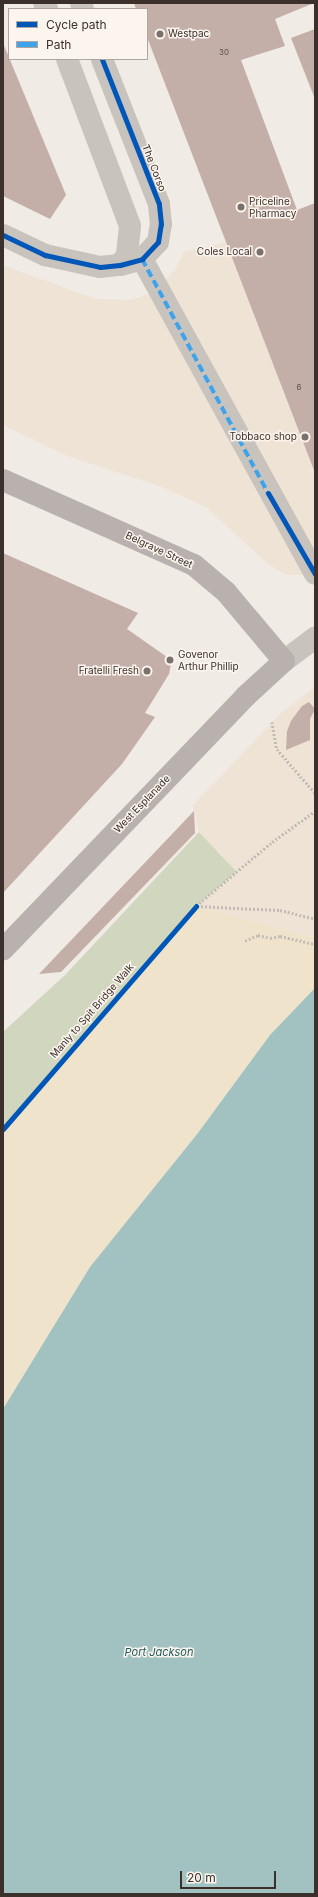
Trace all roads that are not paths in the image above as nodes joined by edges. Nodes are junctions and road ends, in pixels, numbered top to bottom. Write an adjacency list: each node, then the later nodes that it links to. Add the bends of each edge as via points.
1 (67, 60): 5 (street, via 130,226 127,255)
2 (102, 60): 4 (street, The Corso, via 159,204 161,224 158,242)
3 (3, 235): 5 (street, The Corso, via 45,255 62,260 100,267)
4 (142, 258): 5 (street, The Corso); 7 (street)
5 (120, 265)
6 (3, 480): 9 (main road, Belgrave Street, via 194,565 226,592)
7 (315, 574)
8 (315, 638): 9 (street)
9 (284, 661): 10 (main road, West Esplanade, via 232,710)
10 (3, 949)

